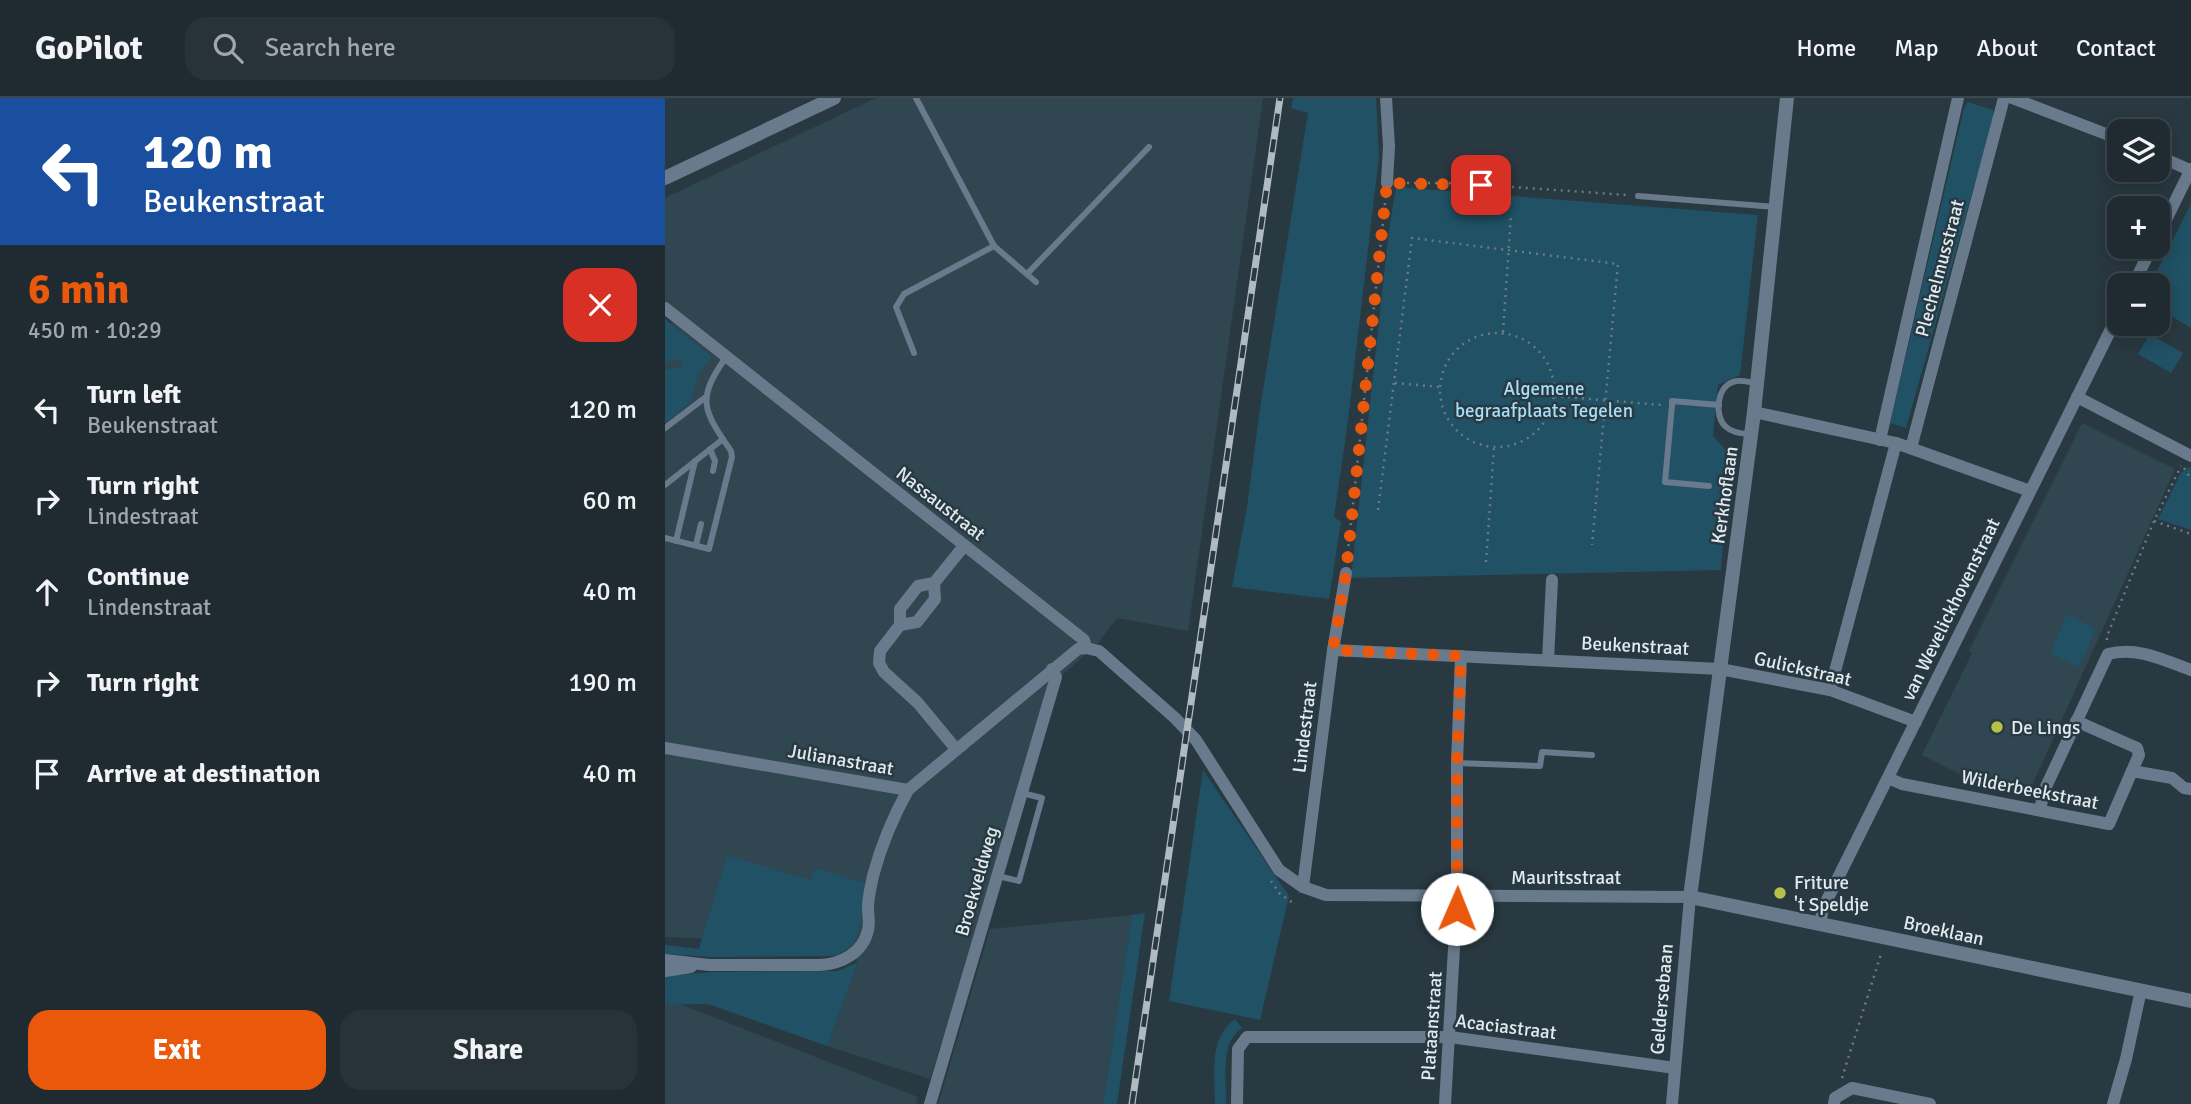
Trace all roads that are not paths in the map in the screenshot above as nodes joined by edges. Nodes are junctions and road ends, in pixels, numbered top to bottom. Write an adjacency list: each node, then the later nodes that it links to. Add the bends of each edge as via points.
1 (833, 98): 12 (street)
2 (916, 98): 17 (lane)
3 (1386, 98): 13 (street)
4 (1787, 98): 15 (street, Kerkhoflaan)
5 (1958, 98): 32 (street, Plechelmusstraat)
6 (2004, 98): 34 (street, Plechelmusstraat)
7 (2012, 98): 8 (street)
8 (2107, 134)
9 (1149, 147): 18 (lane)
10 (2170, 161): 11 (street)
11 (2191, 170): 16 (street)
12 (665, 177)
13 (1387, 183)
14 (1637, 196): 15 (lane)
15 (1775, 207): 24 (street, Kerkhoflaan)
16 (2170, 212)
17 (994, 246): 18 (lane); 22 (lane, via 904,294 896,307)
18 (1027, 274): 19 (lane)
19 (1037, 282)
20 (665, 308): 23 (street, Nassaustraat)
21 (2108, 336): 26 (street, van Wevelickhovenstraat)
22 (914, 353)
23 (726, 357): 25 (lane, via 712,377); 46 (street, Nassaustraat)
24 (1757, 383): 27 (lane, via 1729,384); 28 (street, Kerkhoflaan)
25 (706, 397): 29 (lane); 31 (lane, via 709,415)
26 (2077, 397): 36 (street); 41 (street, van Wevelickhovenstraat)
27 (1719, 405): 30 (lane, via 1724,425); 40 (lane, via 1672,401 1665,482)
28 (1754, 412): 30 (street, Kerkhoflaan); 32 (street)
29 (665, 428)
30 (1751, 435): 55 (street, Kerkhoflaan)
31 (723, 439): 35 (lane); 45 (lane, via 731,451 731,463 709,549)
32 (1880, 440): 33 (street)
33 (1896, 443): 34 (street); 58 (street)
34 (1911, 448): 41 (street)
35 (710, 449): 37 (lane); 38 (lane)
36 (2191, 456)
37 (695, 461): 39 (lane); 44 (lane)
38 (713, 471)
39 (665, 485)
40 (1709, 486)
41 (2031, 491): 60 (street, van Wevelickhovenstraat)
42 (701, 524): 45 (lane)
43 (665, 538): 44 (lane)
44 (677, 541): 45 (lane)
45 (696, 545)
46 (964, 546): 49 (street); 51 (street, Nassaustraat, via 1084,640)
47 (1346, 573): 52 (street, Lindestraat)
48 (1552, 580): 54 (street)
49 (934, 583): 50 (street, via 918,586 900,609); 50 (street, via 935,599 917,622)
50 (900, 625): 62 (street, via 880,651 879,663)
51 (1086, 648): 56 (street, Julianastraat, via 1077,649); 61 (street, Nassaustraat, via 1099,651)
52 (1333, 650): 53 (street, Beukenstraat); 73 (street, Lindestraat)
53 (1461, 656): 54 (street, Beukenstraat); 65 (street, Plataanstraat)
54 (1548, 660): 55 (street, Beukenstraat)
55 (1720, 669): 58 (street, Gulickstraat); 75 (street, Kerkhoflaan)
56 (1052, 670): 62 (street, Julianastraat); 70 (street, Broekveldweg, via 1056,677)
57 (2191, 670): 59 (street, via 2147,654 2108,653)
58 (1830, 690): 60 (street, Gulickstraat)
59 (2076, 721): 66 (street, via 2137,748); 71 (street)
60 (1916, 722): 67 (street, van Wevelickhovenstraat)
61 (1187, 731): 73 (street, Mauritsstraat, via 1279,870)
62 (955, 749): 69 (street, Julianastraat)
63 (665, 750): 69 (street, Julianastraat)
64 (1592, 755): 65 (lane, via 1542,752 1540,766)
65 (1457, 763): 74 (street, Plataanstraat)
66 (2132, 771): 68 (street, via 2172,778); 71 (street, Wilderbeekstraat, via 2109,824)
67 (1888, 778): 71 (street, Wilderbeekstraat); 76 (street, van Wevelickhovenstraat, via 1823,908)
68 (2191, 789)
69 (908, 790): 78 (street, via 873,876 869,929 851,956 832,965)
70 (1022, 793): 72 (street, Broekveldweg); 72 (lane, via 1042,798 1019,881)
71 (2040, 810)
72 (998, 876): 85 (street, Broekveldweg)
73 (1303, 887): 74 (street, Mauritsstraat, via 1326,895)
74 (1457, 896): 75 (street, Mauritsstraat); 82 (street, Plataanstraat)
75 (1690, 897): 76 (street, Broeklaan); 83 (street, Geldersebaan)
76 (1820, 924): 80 (street, Broeklaan)
77 (665, 960): 78 (street)
78 (709, 965): 79 (street)
79 (665, 971)
80 (2141, 990): 81 (street, Broeklaan); 90 (street)
81 (2191, 1001)
82 (1450, 1037): 83 (street, Acaciastraat); 86 (street, Acaciastraat, via 1247,1037 1238,1049); 87 (street, Plataanstraat)
83 (1675, 1068): 88 (street, Geldersebaan)
84 (1835, 1101): 89 (street, via 1852,1088)
85 (930, 1104)
86 (1237, 1104)
87 (1445, 1104)
88 (1672, 1104)
89 (1930, 1104)
90 (2113, 1104)

